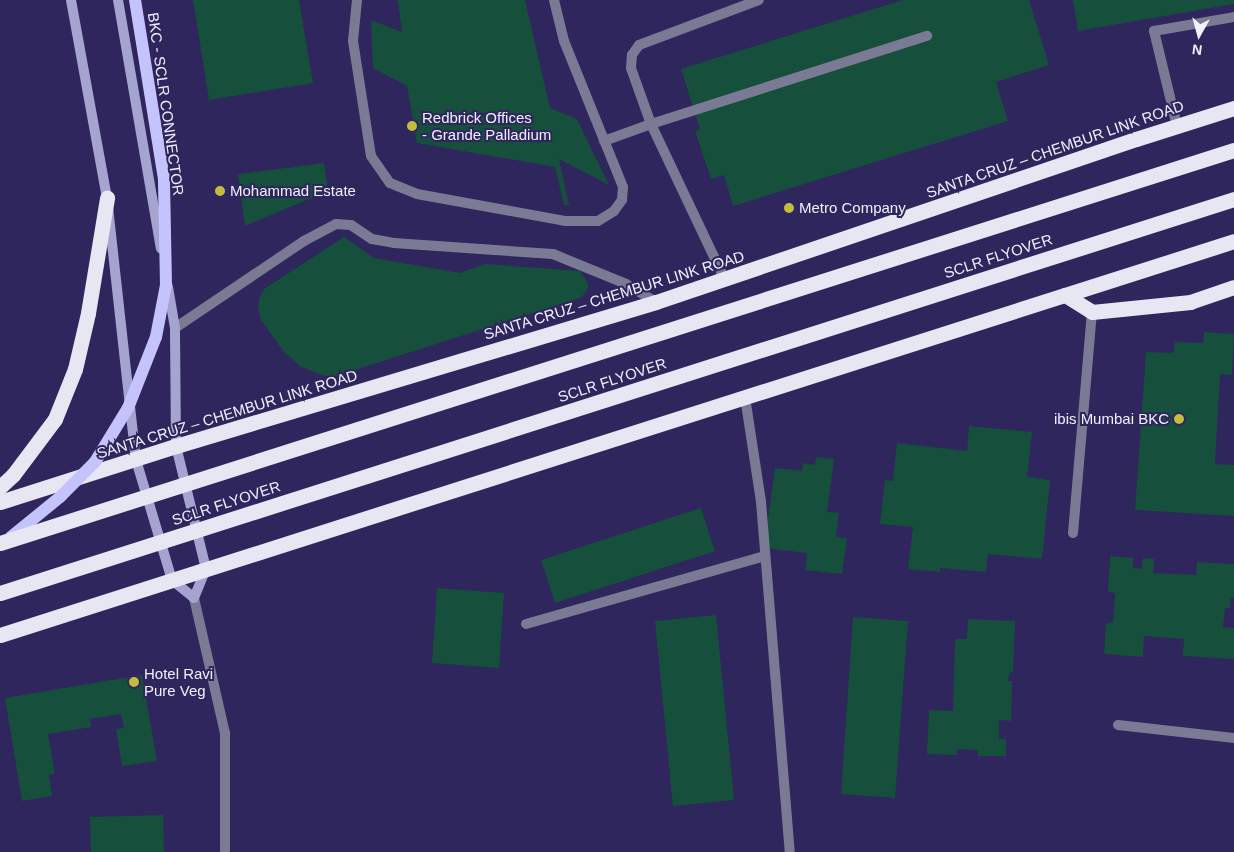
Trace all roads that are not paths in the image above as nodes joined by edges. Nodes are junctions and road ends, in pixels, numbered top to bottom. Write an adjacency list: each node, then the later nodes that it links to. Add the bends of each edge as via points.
1 (71, 0): 15 (main road)
2 (118, 0): 23 (main road)
3 (135, 0): 30 (main road, BKC - SCLR CONNECTOR, bridge, via 164,179 166,285 156,337 128,408 95,462 24,528)
4 (357, 0): 13 (street, via 353,41 371,156 390,184 417,194 565,220 598,221 614,211 622,200 623,187)
5 (554, 0): 13 (street, via 564,41)
6 (759, 0): 7 (street)
7 (734, 4): 11 (street, via 639,45 635,50 631,68)
8 (1234, 17): 12 (street, via 1154,31)
9 (927, 36): 11 (street)
10 (1234, 108): 12 (highway, SANTA CRUZ – CHEMBUR LINK ROAD)
11 (651, 124): 13 (street); 18 (street)
12 (1177, 126): 18 (highway, SANTA CRUZ – CHEMBUR LINK ROAD)
13 (604, 141)
14 (1234, 150): 30 (highway, bridge)
15 (107, 198): 26 (main road); 27 (highway, via 75,369 56,419)
16 (1234, 199): 34 (highway, SCLR FLYOVER, bridge)
17 (1234, 241): 20 (highway)
18 (725, 280): 21 (highway, SANTA CRUZ – CHEMBUR LINK ROAD)
19 (1234, 287): 22 (highway, via 1190,302)
20 (1065, 295): 22 (highway); 24 (highway)
21 (656, 302): 23 (street, via 626,284 553,254 372,239 351,225 336,224 304,240); 25 (highway, SANTA CRUZ – CHEMBUR LINK ROAD)
22 (1092, 312): 29 (street)
23 (175, 328): 25 (main road)
24 (745, 397): 31 (street, via 761,502); 32 (highway)
25 (176, 446): 26 (highway, SANTA CRUZ – CHEMBUR LINK ROAD); 32 (main road)
26 (136, 460): 28 (highway, SANTA CRUZ – CHEMBUR LINK ROAD); 33 (main road)
27 (0, 487)
28 (0, 502)
29 (1073, 533)
30 (0, 544)
31 (764, 556): 36 (street); 41 (street)
32 (206, 569): 33 (highway); 35 (main road)
33 (172, 580): 35 (main road); 37 (highway)
34 (0, 593)
35 (194, 598): 40 (street, via 225,734)
36 (526, 624)
37 (0, 635)
38 (1118, 725): 39 (street)
39 (1234, 738)
40 (225, 852)
41 (790, 852)

